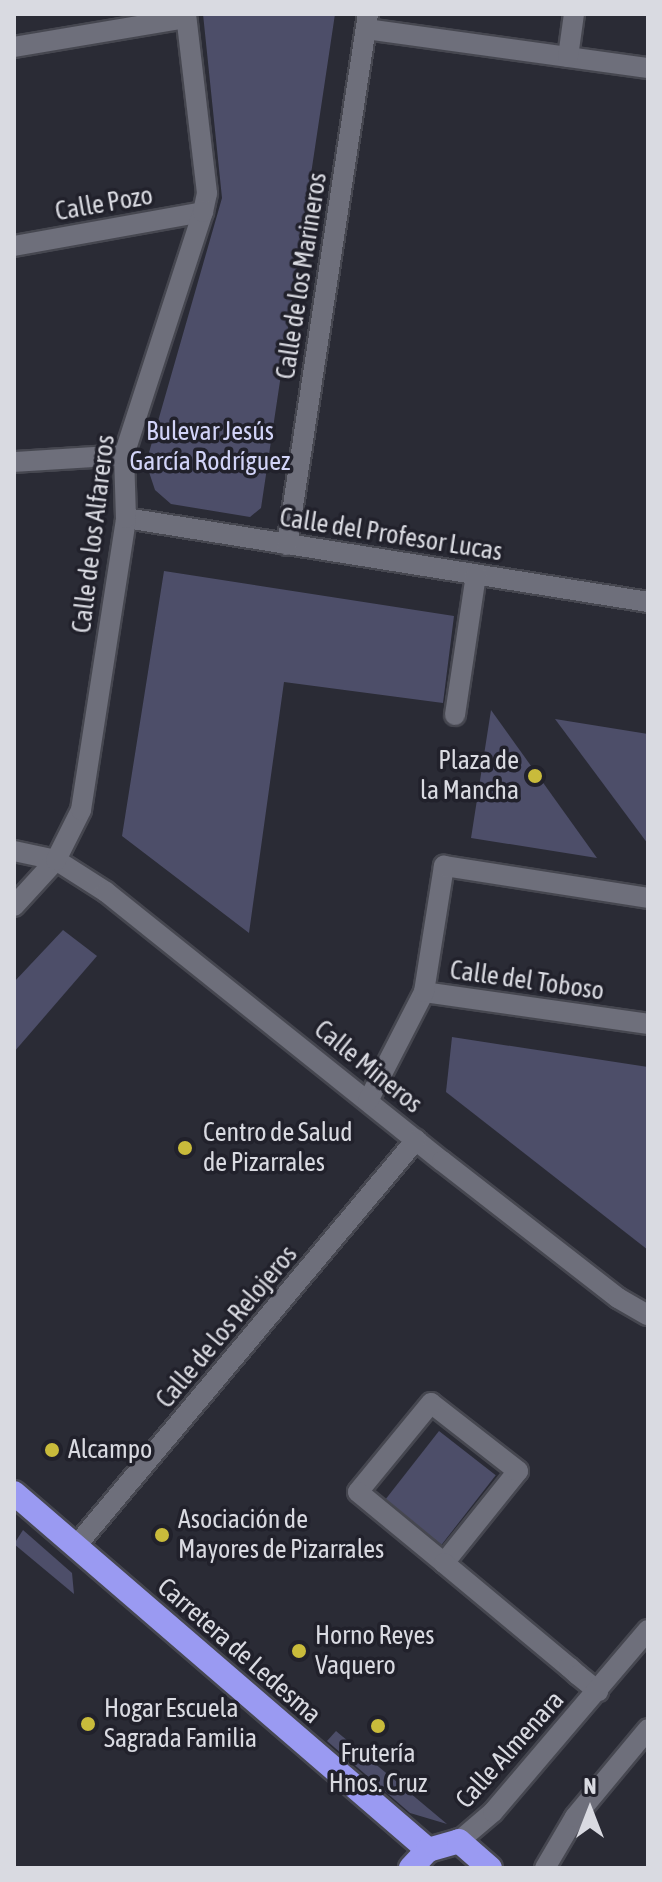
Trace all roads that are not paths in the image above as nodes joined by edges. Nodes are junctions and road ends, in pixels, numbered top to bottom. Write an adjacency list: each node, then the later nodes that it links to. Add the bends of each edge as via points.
1 (574, 14): 5 (street)
2 (186, 16): 4 (street); 7 (street, Calle de los Alfareros, via 207,193)
3 (367, 21): 5 (street); 12 (street, Calle de los Marineros)
4 (14, 47)
5 (568, 57): 6 (street)
6 (648, 68)
7 (203, 212): 8 (street, Calle Pozo); 9 (street, Calle de los Alfareros)
8 (14, 246)
9 (124, 455): 10 (street); 11 (street, Calle de los Alfareros)
10 (14, 462)
11 (126, 518): 12 (street, Calle del Profesor Lucas); 17 (street, Calle de los Alfareros, via 81,810)
12 (287, 545): 13 (street, Calle del Profesor Lucas)
13 (476, 575): 14 (street, Calle del Profesor Lucas); 15 (street)
14 (648, 602)
15 (455, 715)
16 (14, 851): 17 (street)
17 (56, 860): 19 (street, Calle de los Alfareros); 22 (street, Calle Mineros, via 106,892)
18 (648, 898): 20 (street, via 444,866)
19 (14, 906)
20 (424, 992): 21 (street, Calle del Toboso); 22 (street, Calle del Toboso)
21 (648, 1024)
22 (368, 1101): 23 (street, Calle Mineros)
23 (416, 1140): 24 (street, Calle Mineros); 26 (street, Calle de los Relojeros)
24 (648, 1316)
25 (14, 1493): 26 (highway, Carretera de Ledesma)
26 (76, 1546): 32 (highway, Carretera de Ledesma)
27 (444, 1563): 27 (street, Calle Almenara, via 358,1492 431,1403 518,1471); 29 (street, Calle Almenara)
28 (648, 1630): 29 (street, Calle Almenara)
29 (598, 1691): 31 (street, Calle Almenara, via 493,1812)
30 (648, 1729): 35 (street, via 575,1817)
31 (459, 1841): 32 (highway); 34 (highway)
32 (428, 1850): 33 (highway)
33 (411, 1868)
34 (490, 1868)
35 (545, 1868)

